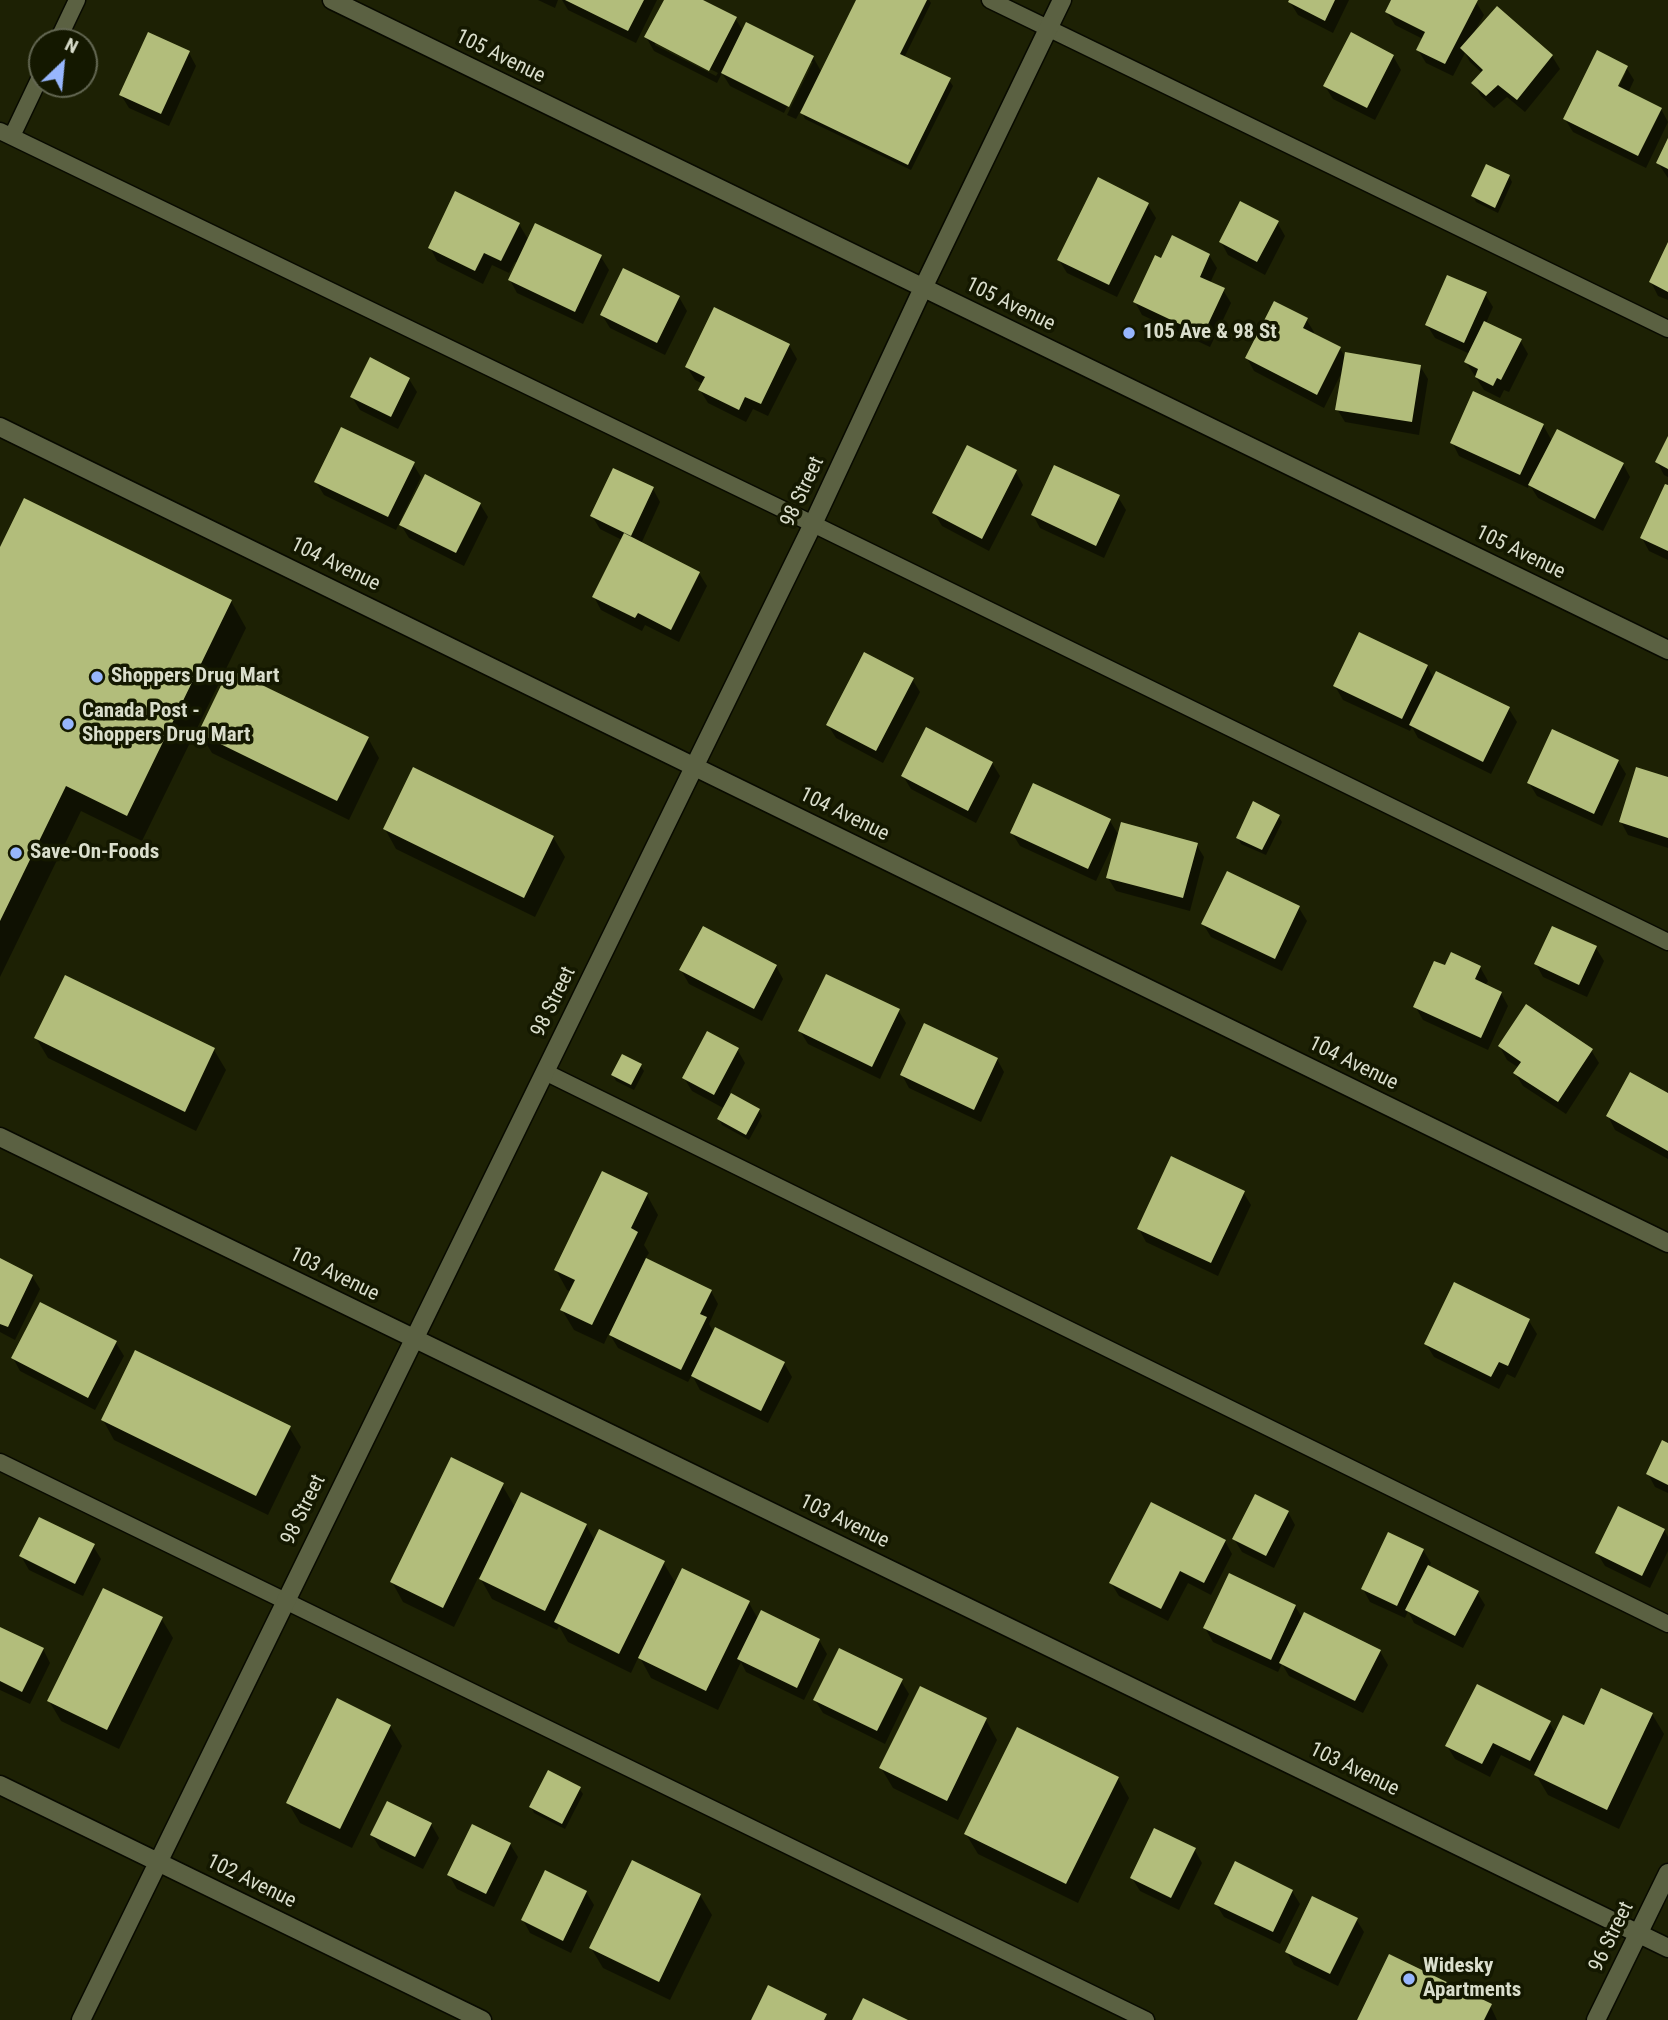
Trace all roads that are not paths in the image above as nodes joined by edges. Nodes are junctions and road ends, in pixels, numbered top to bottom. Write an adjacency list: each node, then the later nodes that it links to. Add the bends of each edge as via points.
1 (77, 0): 5 (lane)
2 (332, 0): 9 (street, 105 Avenue)
3 (990, 0): 6 (lane)
4 (1062, 0): 6 (street, 98 Street)
5 (64, 28)
6 (1048, 28): 9 (street, 98 Street); 10 (lane)
7 (28, 97): 8 (lane)
8 (6, 134): 12 (lane)
9 (923, 288): 12 (street, 98 Street); 13 (street, 105 Avenue)
10 (1668, 328)
11 (0, 426): 14 (street, 104 Avenue)
12 (813, 524): 14 (street, 98 Street); 15 (lane)
13 (1668, 650)
14 (693, 767): 16 (street, 98 Street); 18 (street, 104 Avenue)
15 (1668, 943)
16 (545, 1072): 19 (street, 98 Street); 22 (lane)
17 (0, 1137): 19 (street, 103 Avenue)
18 (1668, 1243)
19 (415, 1339): 21 (street, 98 Street); 26 (street, 103 Avenue)
20 (0, 1462): 21 (lane)
21 (285, 1601): 24 (street, 98 Street); 30 (lane)
22 (1668, 1624)
23 (0, 1785): 24 (street, 102 Avenue)
24 (157, 1862): 28 (street, 98 Street); 29 (street, 102 Avenue)
25 (1668, 1873): 26 (street, 96 Street)
26 (1639, 1934): 27 (street, 103 Avenue); 31 (street, 96 Street)
27 (1668, 1948)
28 (81, 2020)
29 (482, 2020)
30 (1146, 2020)
31 (1596, 2020)

